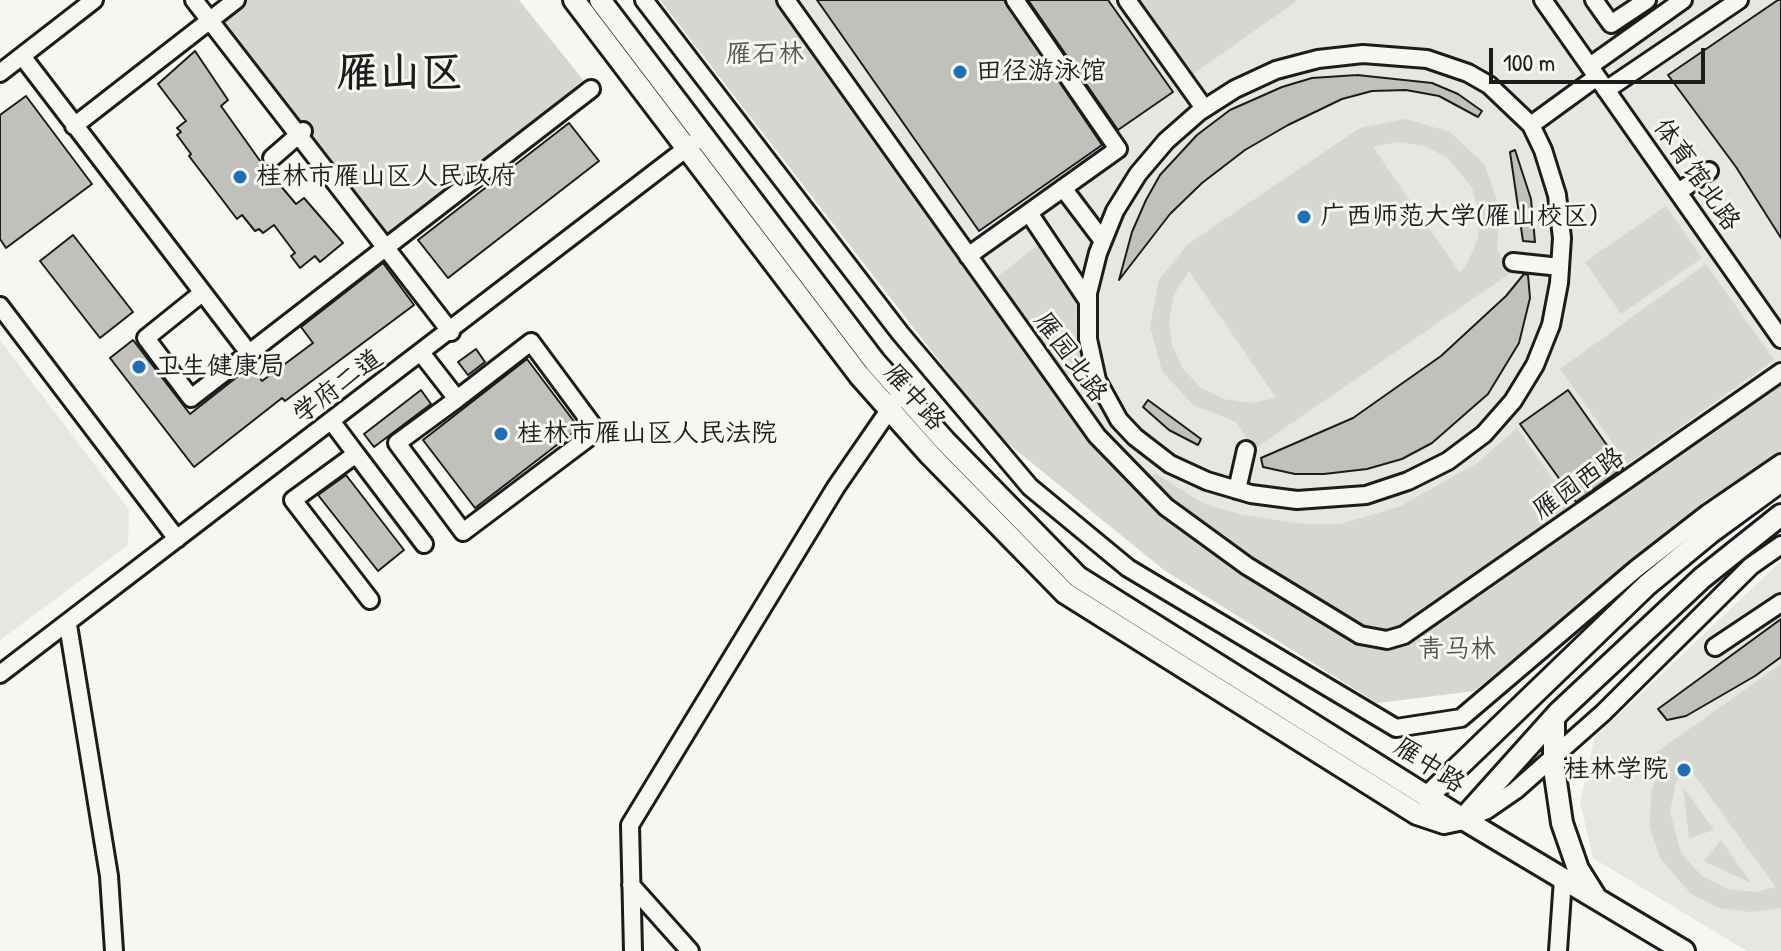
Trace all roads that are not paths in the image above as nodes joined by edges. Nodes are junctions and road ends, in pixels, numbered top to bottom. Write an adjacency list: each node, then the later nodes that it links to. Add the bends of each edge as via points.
1 (194, 0): 15 (street)
2 (236, 0): 15 (street)
3 (574, 0): 25 (main road, 雁中路)
4 (600, 0): 24 (main road, 雁中路)
5 (644, 0): 51 (street, via 900,333 1030,487 1128,568 1396,728 1461,718 1636,569)
6 (786, 0): 33 (street, 雁园北路)
7 (1015, 0): 28 (street, via 1118,149)
8 (1127, 0): 20 (street)
9 (1543, 0): 18 (street, 体育馆北路)
10 (1594, 0): 11 (street, via 1611,24)
11 (1647, 0)
12 (1683, 0): 18 (street)
13 (1739, 0): 18 (street)
14 (88, 2): 16 (street)
15 (209, 20): 22 (street); 23 (street)
16 (22, 56): 17 (street); 22 (street)
17 (0, 73)
18 (1598, 78): 21 (street); 29 (street, 体育馆北路)
19 (591, 89): 32 (street)
20 (1204, 108): 21 (street, via 1276,70 1318,59 1406,56 1449,65 1489,85); 31 (street, via 1138,174)
21 (1531, 125): 35 (street, via 1557,195)
22 (74, 126): 36 (street)
23 (300, 134): 26 (street); 32 (street)
24 (704, 136): 25 (street, 学府二道); 45 (main road, 雁中路, via 875,362)
25 (686, 149): 39 (street, 学府二道); 45 (main road, 雁中路)
26 (272, 158)
27 (1709, 171): 29 (street)
28 (1063, 188): 30 (street); 31 (street)
29 (1678, 192): 40 (street, 体育馆北路)
30 (1029, 213): 33 (street); 37 (street)
31 (1103, 241): 37 (street)
32 (385, 247): 39 (street); 41 (street)
33 (968, 256): 48 (street, 雁园北路)
34 (1513, 262): 35 (street)
35 (1560, 267): 53 (street, via 1551,325 1535,365 1484,434 1448,461 1366,495 1297,500)
36 (202, 293): 41 (street); 41 (street, via 146,338 191,398)
37 (1088, 301): 46 (street, via 1091,361)
38 (0, 306): 55 (street)
39 (451, 332): 42 (street, 学府二道)
40 (1781, 339)
41 (249, 353)
42 (422, 354): 44 (street); 47 (street, 学府二道)
43 (1781, 372): 61 (street, 雁园西路)
44 (457, 399): 44 (street, via 531,342 591,423 588,438 463,532 397,443)
45 (896, 401): 66 (main road, 雁中路, via 1078,577); 67 (main road, 雁中路, via 1065,593 1417,814 1444,823); 69 (street, via 836,487 630,825)
46 (1119, 420): 48 (street); 53 (street, via 1170,464)
47 (332, 422): 50 (street); 55 (street, 学府二道)
48 (1097, 436): 61 (street, 雁园北路, via 1166,507 1247,566 1360,635 1387,640)
49 (1246, 450): 53 (street)
50 (356, 454): 56 (street); 58 (street, via 293,500)
51 (1781, 463)
52 (1781, 481): 66 (main road, via 1647,585)
53 (1237, 490)
54 (1781, 515): 64 (main road, via 1702,578)
55 (177, 539): 60 (street, 学府二道)
56 (424, 544)
57 (1781, 545): 65 (street, via 1751,566)
58 (370, 600)
59 (1781, 603): 62 (street)
60 (68, 625): 63 (street, 学府二道); 71 (street, via 109,876)
61 (1404, 635)
62 (1715, 647)
63 (0, 674)
64 (1554, 718): 65 (main road); 67 (main road)
65 (1554, 757): 67 (street, via 1496,804); 70 (main road, via 1569,846)
66 (1427, 797): 67 (main road, 雁中路)
67 (1463, 819): 68 (main road)
68 (1563, 879): 70 (main road); 74 (street)
69 (631, 885): 72 (street); 73 (street)
70 (1597, 899): 75 (main road)
71 (114, 951)
72 (633, 951)
73 (690, 951)
74 (1558, 951)
75 (1684, 951)

